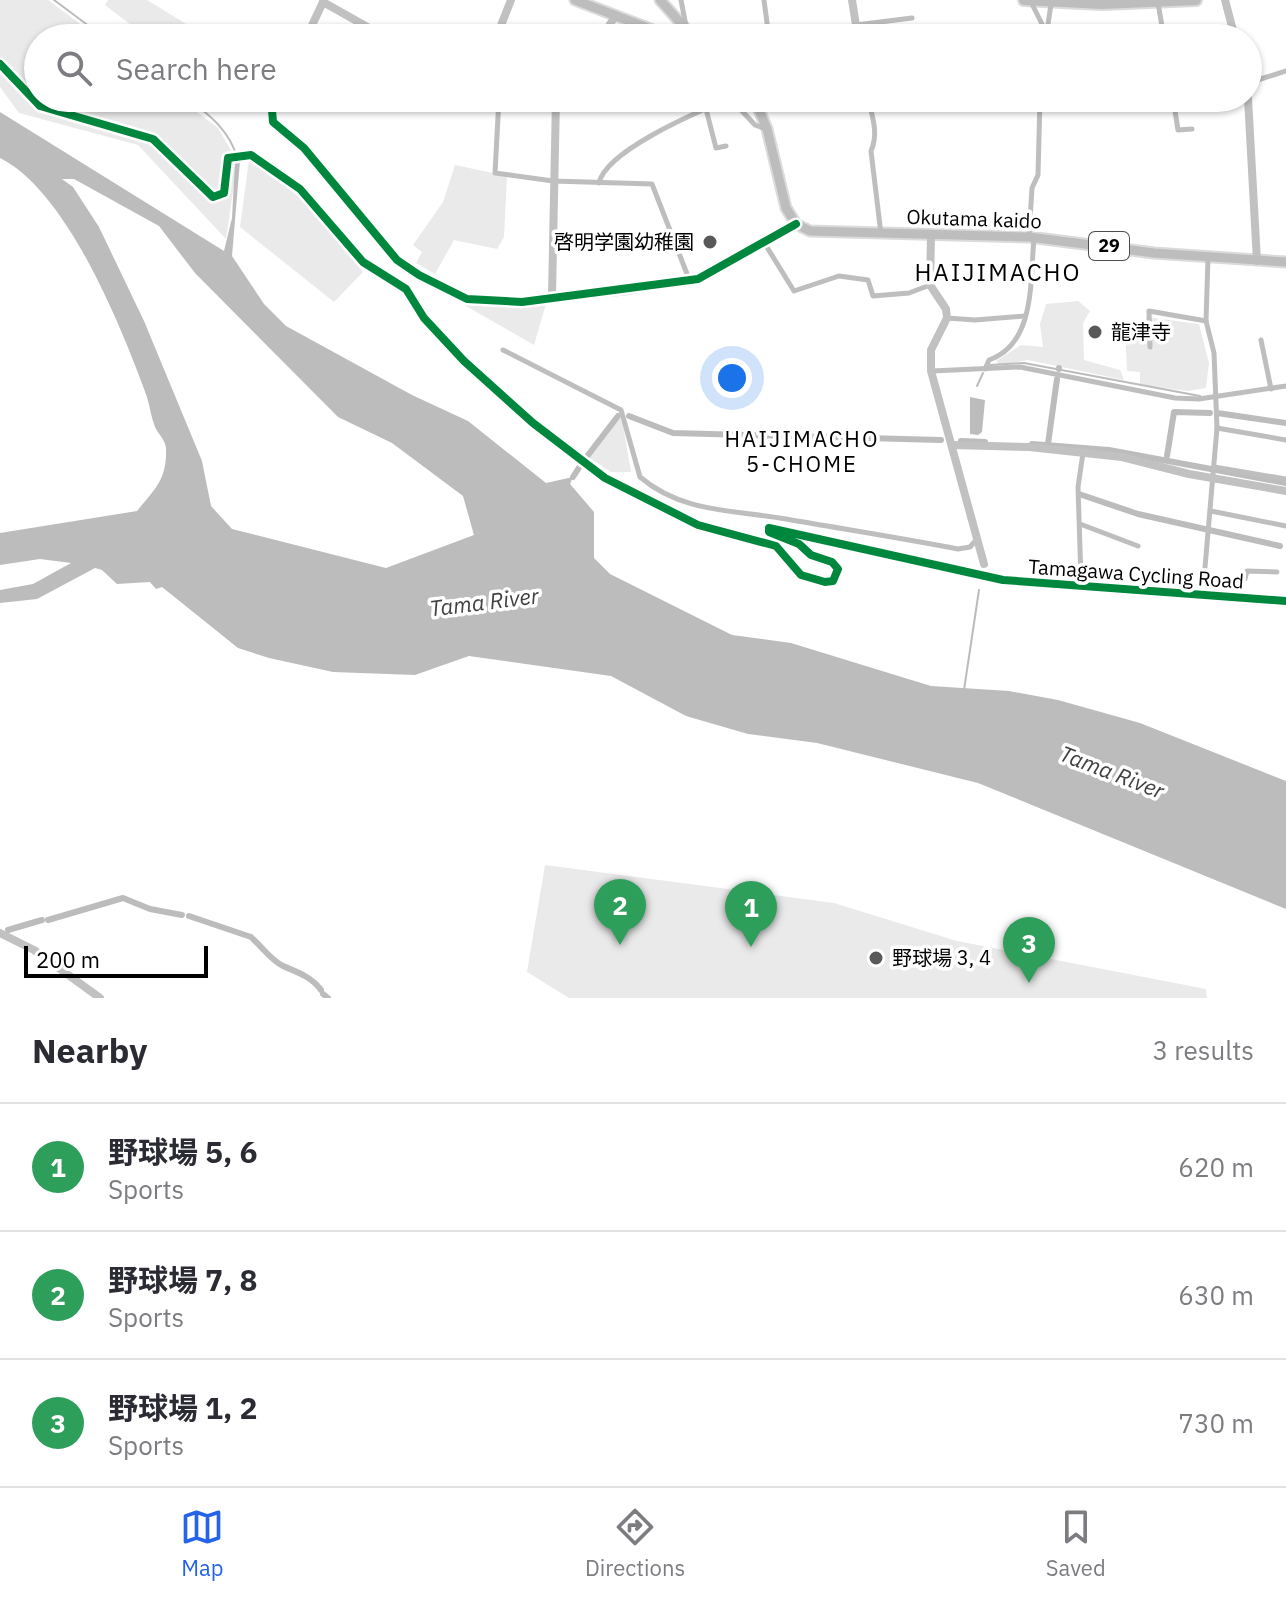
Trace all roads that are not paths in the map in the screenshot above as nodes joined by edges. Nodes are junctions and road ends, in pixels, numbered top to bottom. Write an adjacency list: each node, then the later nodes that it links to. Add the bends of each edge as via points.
1 (511, 0): 17 (street)
2 (575, 0): 13 (main road)
3 (660, 0): 20 (main road)
4 (681, 0): 21 (street)
5 (764, 0): 22 (street)
6 (852, 0): 23 (street)
7 (1196, 0): 11 (highway)
8 (1225, 0): 28 (street)
9 (324, 1): 15 (street); 16 (street)
10 (1028, 1): 12 (highway); 25 (street)
11 (1158, 3): 12 (highway); 27 (street)
12 (1051, 4): 26 (street)
13 (615, 16): 18 (street); 19 (main road)
14 (912, 18): 24 (street)
15 (313, 24)
16 (361, 24)
17 (502, 24)
18 (610, 24)
19 (636, 24)
20 (681, 24)
21 (684, 24)
22 (767, 24)
23 (856, 24)
24 (864, 24)
25 (1041, 24)
26 (1048, 24)
27 (1162, 24)
28 (1231, 24)
29 (1286, 71): 30 (street)
30 (1262, 79)
31 (272, 112): 57 (street, via 273,122 304,148 384,247 408,268 467,299 515,302)
32 (498, 112): 45 (street, via 495,173)
33 (555, 112): 45 (street)
34 (699, 112): 46 (street, via 658,129)
35 (707, 112): 44 (street, via 716,148)
36 (743, 112): 42 (street)
37 (760, 112): 42 (main road)
38 (872, 112): 48 (street, via 871,158)
39 (1040, 112): 50 (street)
40 (1175, 112): 43 (street, via 1178,130)
41 (1249, 112): 53 (street)
42 (767, 129): 47 (main road, via 786,208)
43 (1192, 129)
44 (726, 146)
45 (553, 181): 46 (street); 57 (street)
46 (599, 183): 55 (street, via 652,184)
47 (796, 224): 48 (main road, Okutama kaido / 29, via 810,231); 51 (street)
48 (881, 235): 49 (main road, Okutama kaido / 29)
49 (931, 236): 50 (main road, Okutama kaido / 29); 56 (street)
50 (1032, 237): 52 (main road, Okutama kaido / 29); 58 (street)
51 (765, 244): 55 (street, via 709,276); 56 (street, via 794,291 839,276 868,280 873,296)
52 (1208, 258): 53 (main road, Okutama kaido / 29); 60 (street)
53 (1257, 261): 54 (main road, Okutama kaido / 29)
54 (1286, 262)
55 (689, 279): 57 (street)
56 (930, 285): 59 (street)
57 (552, 297)
58 (1026, 316): 59 (street); 64 (street, via 1010,348 989,360)
59 (947, 318): 65 (street, via 931,350)
60 (1206, 321): 62 (street, via 1149,311); 68 (street)
61 (1261, 340): 67 (street)
62 (1150, 347)
63 (503, 350): 79 (street, via 621,410 640,477 681,502 958,549)
64 (985, 369): 65 (street); 68 (street, via 1020,367 1163,396)
65 (931, 371): 71 (street)
66 (1286, 386): 67 (street)
67 (1271, 389): 68 (street)
68 (1216, 394): 69 (street)
69 (1217, 428): 70 (street); 73 (street)
70 (1286, 440)
71 (952, 445): 72 (street); 79 (street)
72 (1083, 453): 73 (street); 77 (street)
73 (1213, 473): 74 (street); 75 (street); 76 (street)
74 (1286, 479)
75 (1286, 491)
76 (1211, 511): 78 (street); 82 (street, via 1204,579)
77 (1080, 524): 80 (street); 83 (street)
78 (1286, 526)
79 (977, 539): 81 (street)
80 (1138, 546)
81 (984, 564)
82 (1277, 572)
83 (1081, 579)
84 (0, 933): 85 (street, via 34,950)
85 (100, 998)

